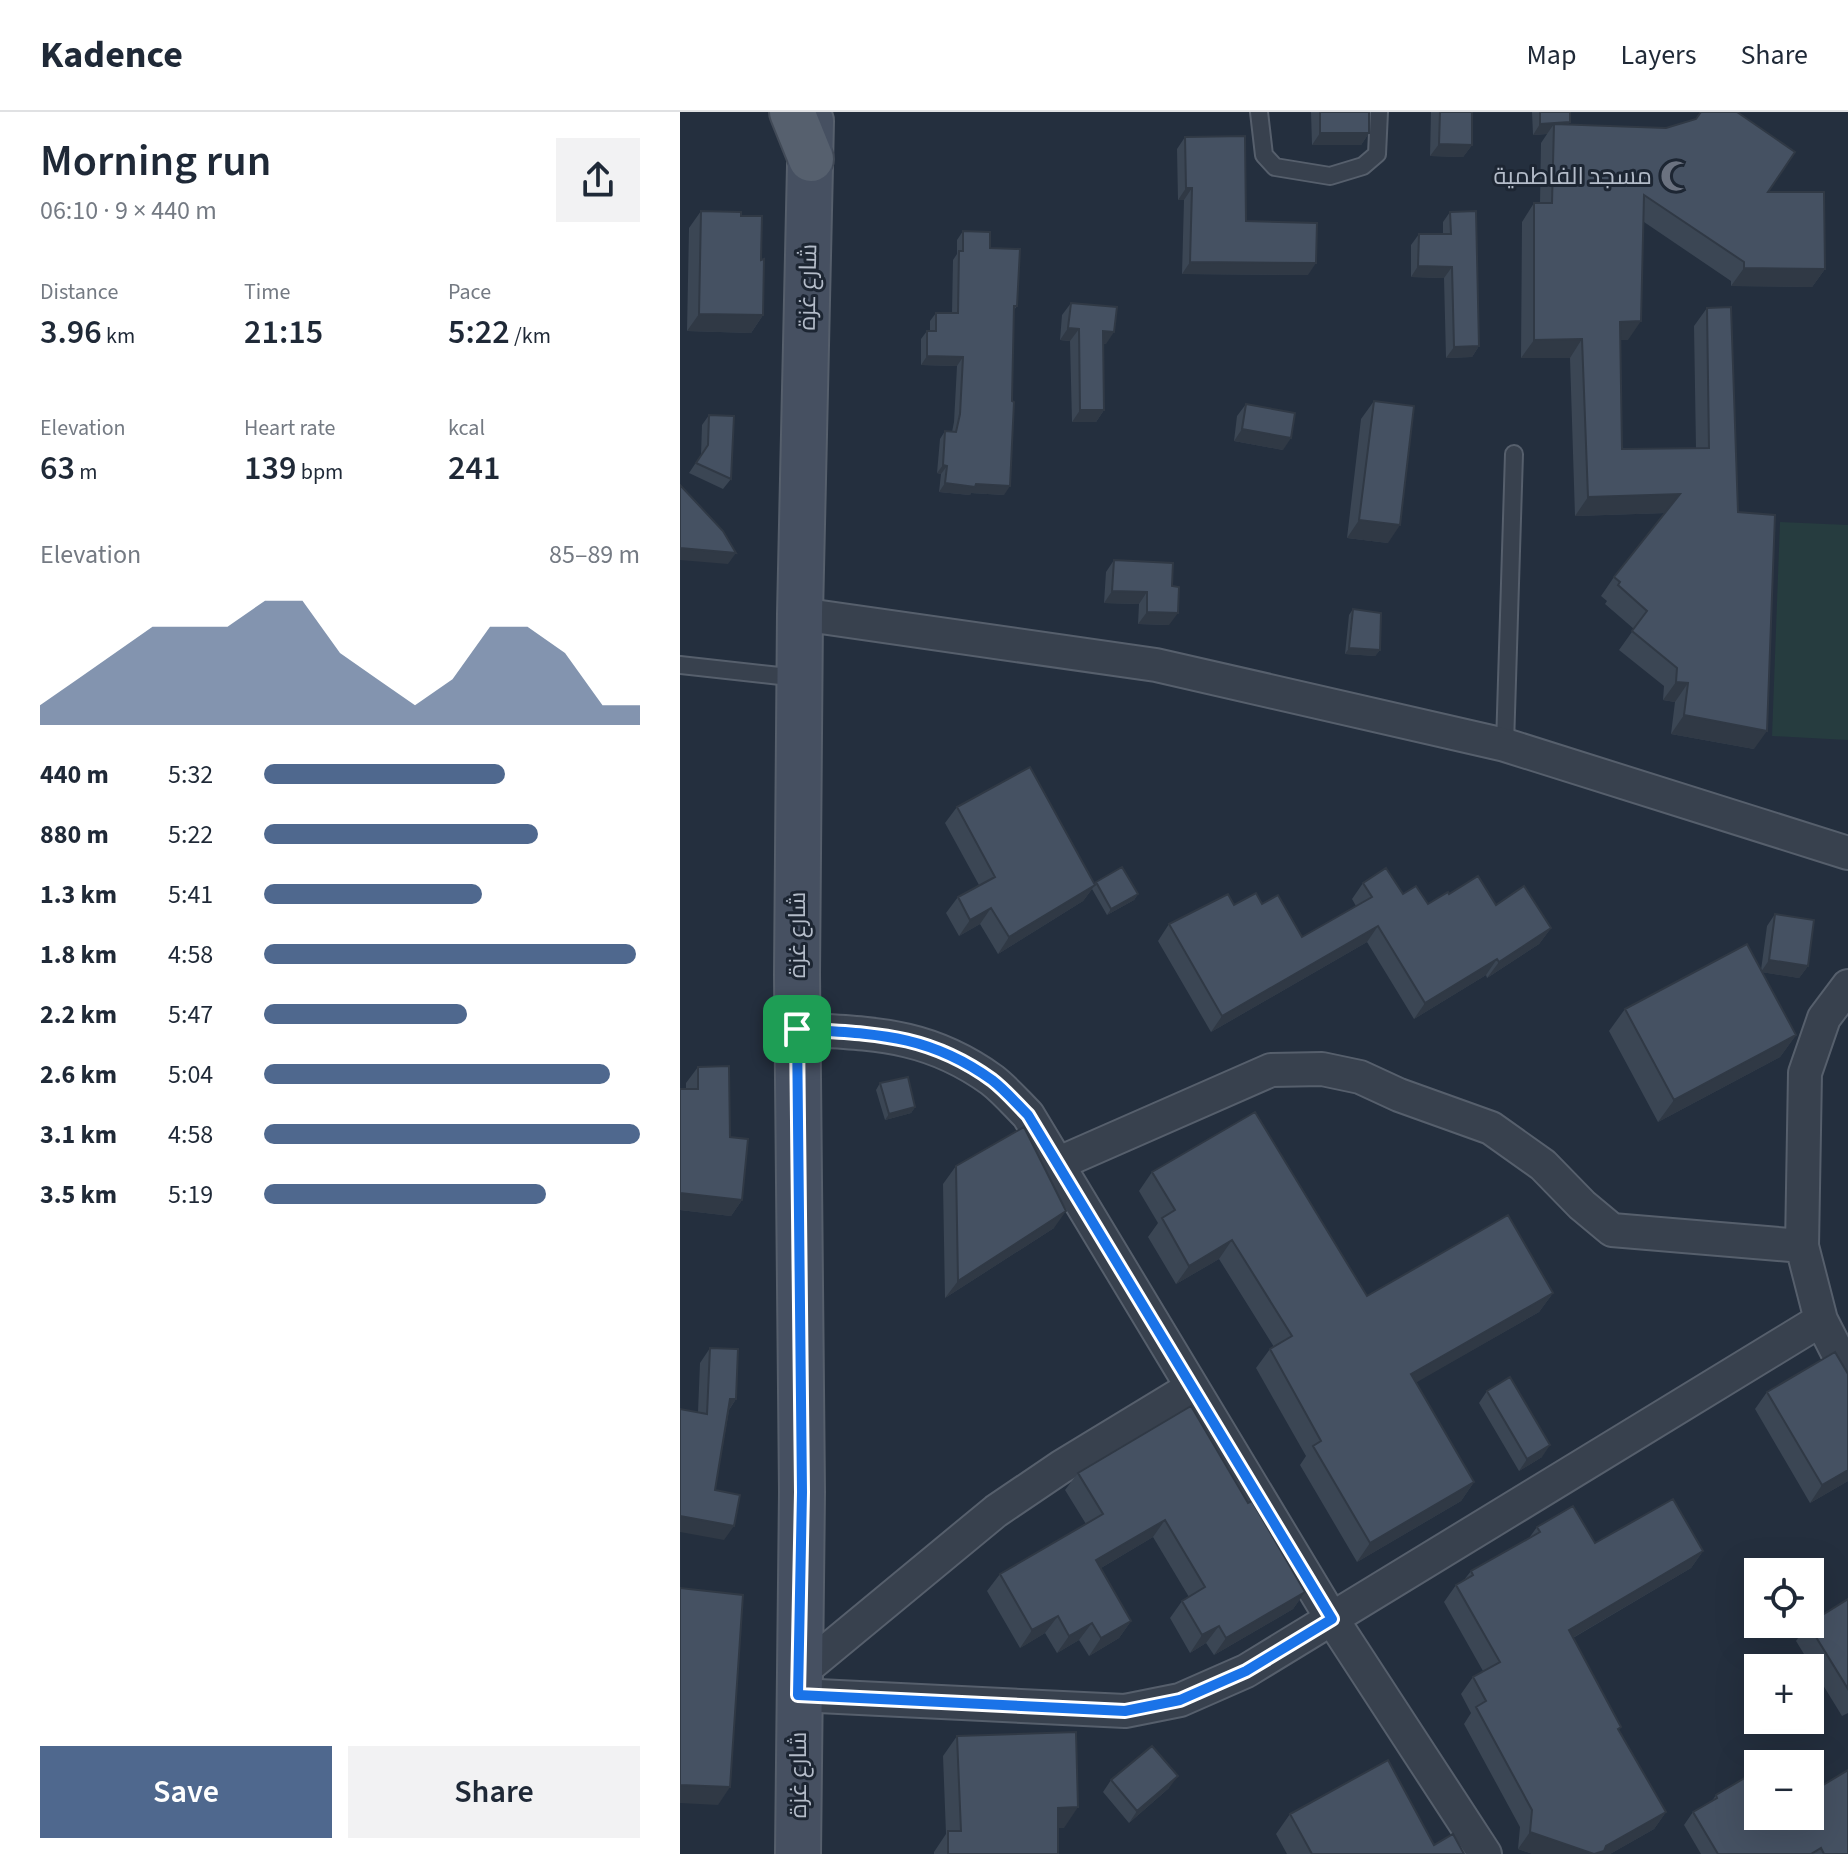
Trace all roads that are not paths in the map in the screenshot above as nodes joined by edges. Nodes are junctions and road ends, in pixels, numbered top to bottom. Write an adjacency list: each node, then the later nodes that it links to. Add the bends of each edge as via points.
1 (792, 112): 6 (main road)
2 (811, 112): 6 (main road, شارع غزة)
3 (825, 112): 6 (main road)
4 (1259, 112): 5 (lane, via 1264,155 1275,167 1330,176 1363,166 1377,154)
5 (1379, 112)
6 (811, 159): 8 (main road, شارع غزة)
7 (1514, 454): 11 (lane)
8 (800, 614): 10 (main road, شارع غزة); 11 (street, via 1156,665)
9 (680, 665): 10 (lane)
10 (799, 678): 14 (main road, شارع غزة)
11 (1505, 745): 12 (street)
12 (1848, 853)
13 (1848, 986): 16 (street, via 1824,1018 1805,1073)
14 (797, 1029): 15 (street, via 914,1040 954,1056 994,1081 1028,1115); 21 (main road, شارع غزة, via 802,1324)
15 (1057, 1164): 16 (street, via 1271,1070 1322,1069 1360,1077 1491,1128 1543,1165 1612,1230); 19 (street)
16 (1802, 1246): 17 (street)
17 (1821, 1320): 18 (street); 20 (street)
18 (1848, 1373)
19 (1191, 1388): 20 (street); 21 (street, via 996,1511)
20 (1332, 1619): 21 (street, via 1246,1671 1193,1695 1125,1711); 23 (street)
21 (799, 1684): 22 (main road, شارع غزة)
22 (798, 1854)
23 (1485, 1854)

